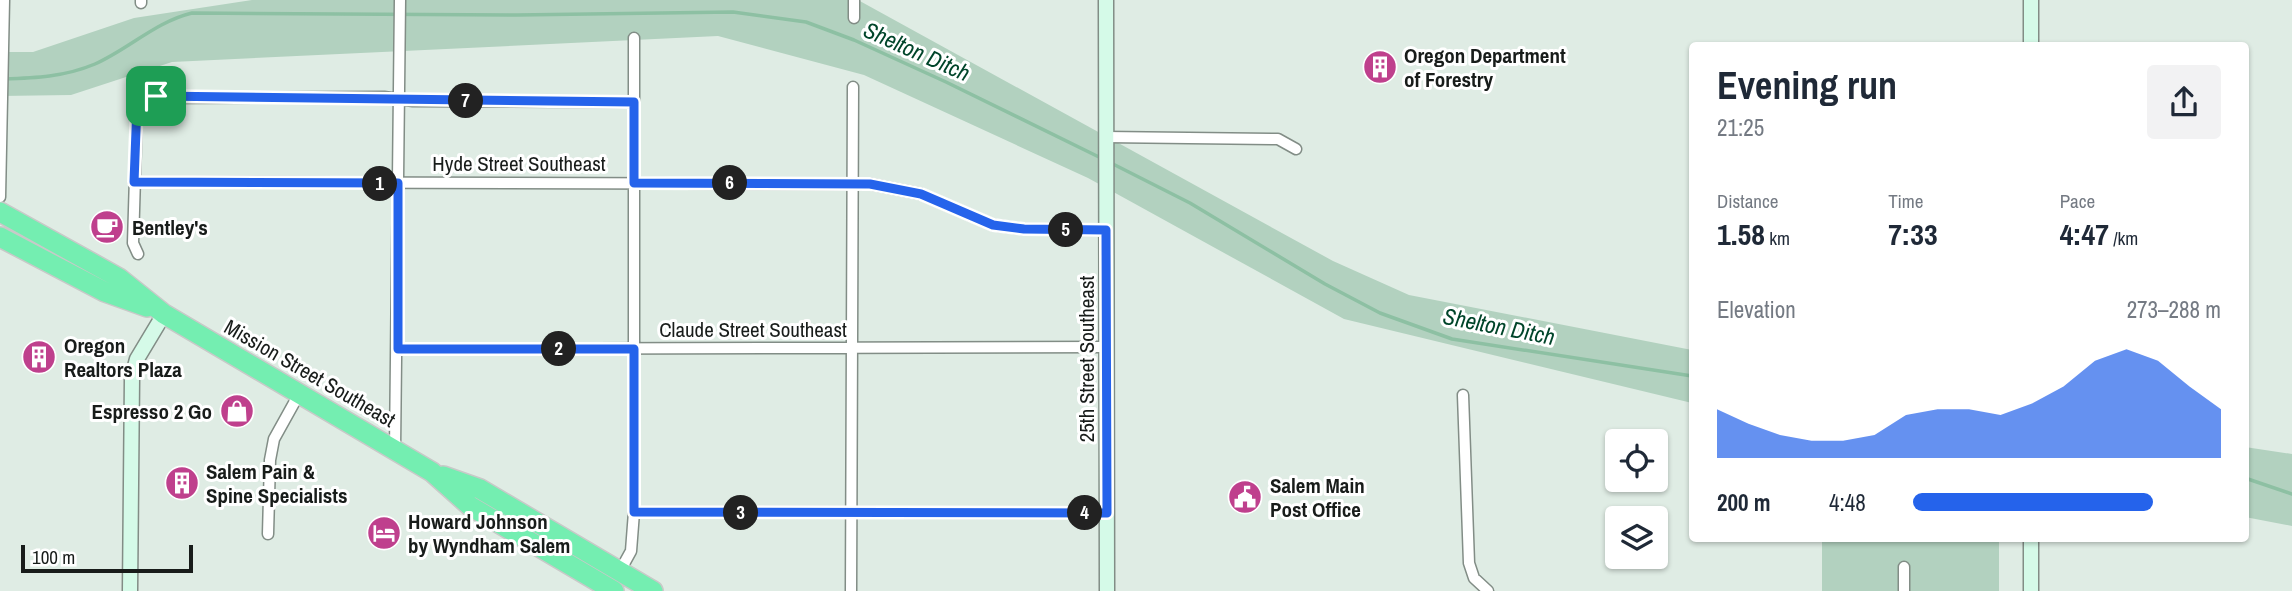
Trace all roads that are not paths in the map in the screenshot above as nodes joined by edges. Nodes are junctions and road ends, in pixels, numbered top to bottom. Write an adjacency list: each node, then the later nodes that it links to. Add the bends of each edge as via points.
1 (4, 0): 18 (street)
2 (400, 0): 10 (street)
3 (854, 0): 6 (street)
4 (1106, 0): 12 (street, 25th Street Southeast)
5 (2031, 0): 8 (street)
6 (854, 18)
7 (634, 38): 11 (street)
8 (2031, 42)
9 (853, 87): 17 (street)
10 (398, 99): 11 (street); 14 (street, via 156,96 141,101 136,111); 15 (street)
11 (634, 102): 16 (street)
12 (1105, 137): 13 (street, via 1278,139); 20 (street, 25th Street Southeast)
13 (1296, 149)
14 (134, 182): 15 (street, Hyde Street Southeast); 22 (street, via 133,243)
15 (398, 183): 16 (street, Hyde Street Southeast); 26 (street)
16 (634, 183): 17 (street, Hyde Street Southeast); 27 (street)
17 (851, 184): 20 (street, Hyde Street Southeast, via 902,188 993,225); 25 (street)
18 (0, 197)
19 (0, 212): 23 (highway, Mission Street Southeast, via 119,278)
20 (1106, 230): 24 (street, 25th Street Southeast)
21 (0, 237): 23 (highway, Mission Street Southeast, via 105,292)
22 (138, 254)
23 (164, 314): 28 (highway, Mission Street Southeast); 40 (street, via 137,359 132,379)
24 (1107, 347): 25 (street, Claude Street Southeast); 34 (street, 25th Street Southeast)
25 (851, 348): 27 (street, Claude Street Southeast); 33 (street)
26 (398, 349): 27 (street, Claude Street Southeast); 30 (street)
27 (634, 349): 32 (street)
28 (299, 394): 30 (highway, Mission Street Southeast); 35 (street, via 274,439)
29 (1463, 395): 45 (street, via 1468,563 1474,578)
30 (395, 449): 31 (highway, Mission Street Southeast)
31 (432, 472): 37 (highway, Mission Street Southeast, via 470,506); 39 (highway, Mission Street Southeast, via 480,489)
32 (634, 512): 33 (street); 39 (street, via 631,551)
33 (851, 513): 34 (street); 43 (street)
34 (1107, 513): 44 (street, 25th Street Southeast)
35 (268, 534)
36 (2031, 542): 47 (street)
37 (563, 561): 39 (highway, via 610,576); 41 (highway, Mission Street Southeast)
38 (1904, 567): 46 (street)
39 (620, 571): 42 (highway, Mission Street Southeast)
40 (130, 591)
41 (614, 591)
42 (653, 591)
43 (851, 591)
44 (1107, 591)
45 (1488, 591)
46 (1904, 591)
47 (2031, 591)

